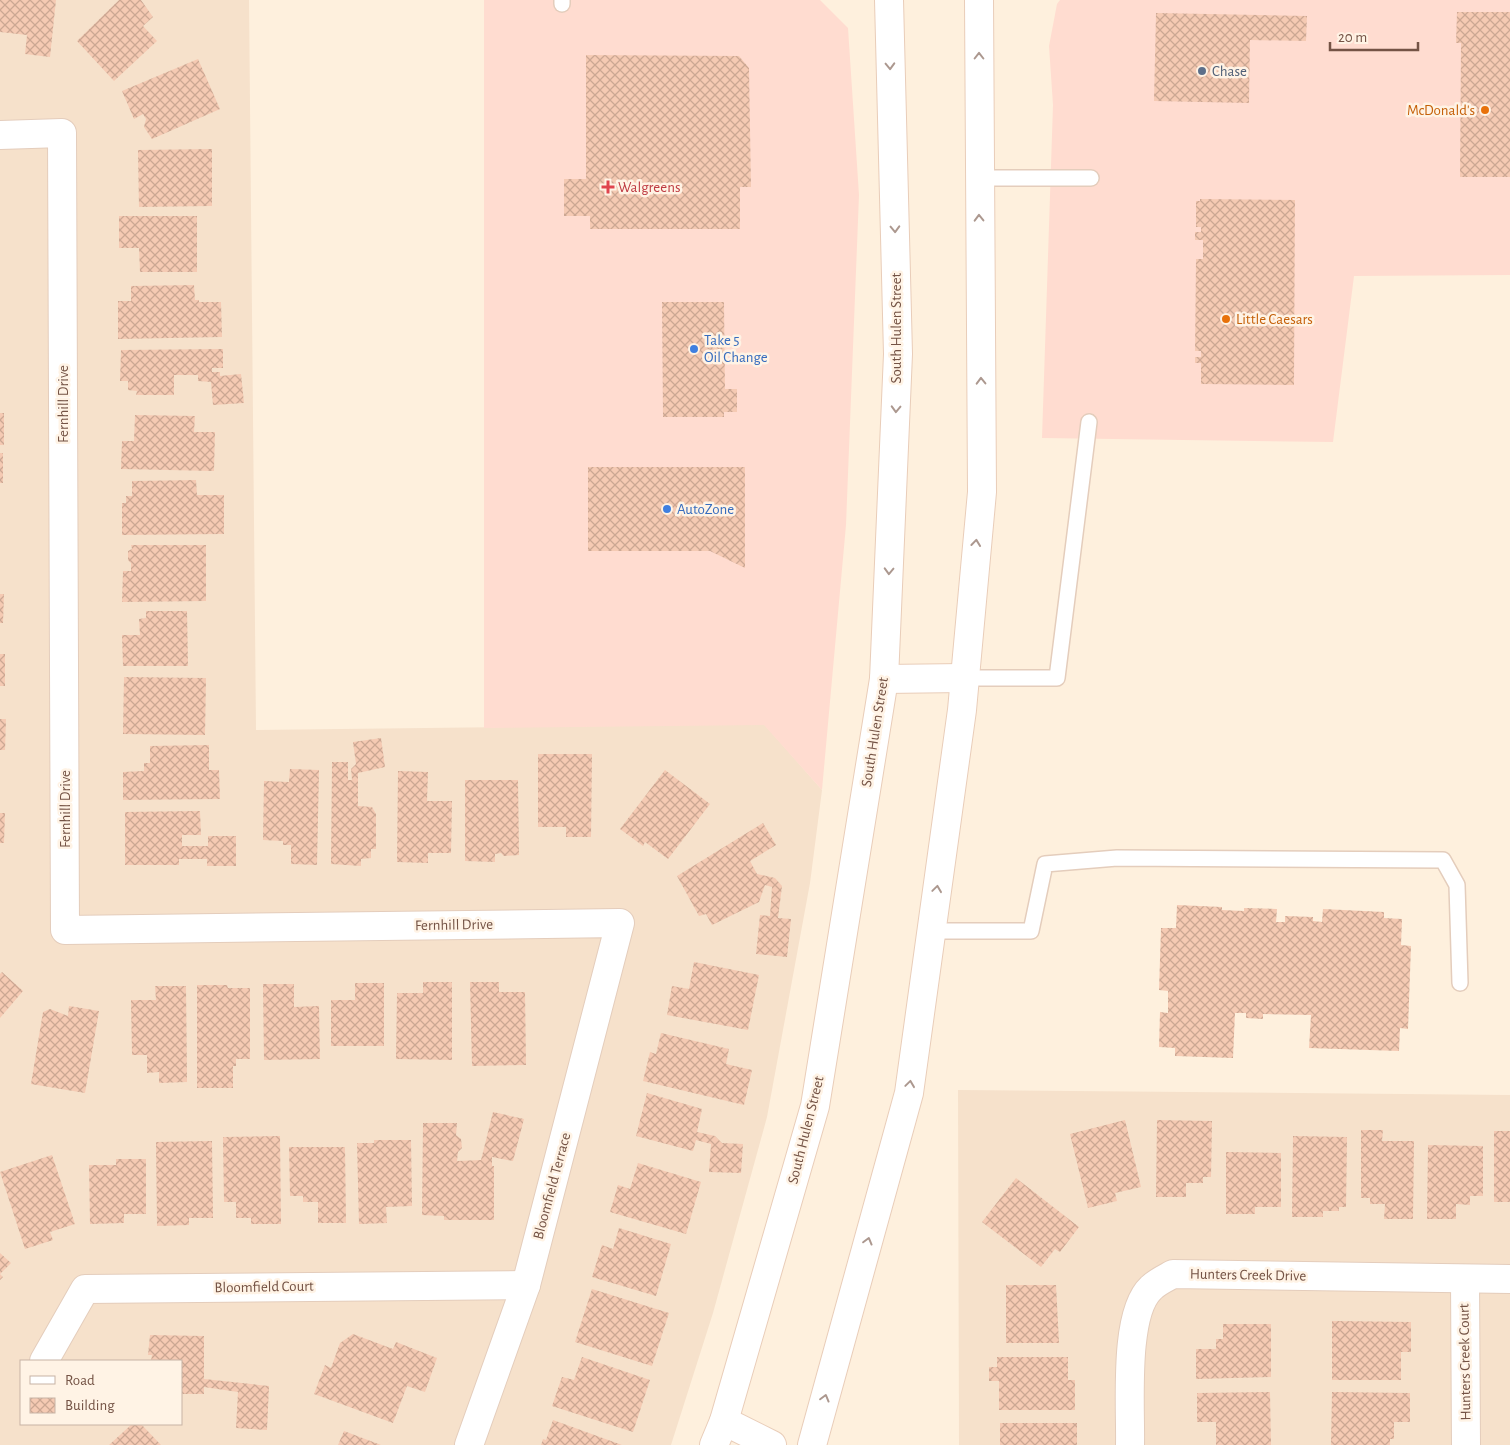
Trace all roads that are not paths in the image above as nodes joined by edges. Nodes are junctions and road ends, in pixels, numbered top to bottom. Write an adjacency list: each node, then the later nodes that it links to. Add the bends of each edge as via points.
1 (868, 0): 4 (street)
2 (889, 0): 4 (street, South Hulen Street)
3 (979, 0): 6 (street, one-way to 3)
4 (889, 29): 10 (street, South Hulen Street, one-way to 10, via 898,354)
5 (0, 135): 11 (street, Fernhill Drive, via 62,133 65,930)
6 (978, 178): 7 (lane); 9 (street, one-way to 6, via 982,492)
7 (1091, 178)
8 (1088, 422): 9 (lane, via 1057,678)
9 (964, 678): 10 (street); 12 (street, one-way to 9)
10 (884, 679): 18 (street, South Hulen Street, via 815,1106)
11 (620, 923): 16 (street, Bloomfield Terrace)
12 (931, 931): 13 (lane, via 1031,931 1045,864 1117,858 1443,860 1457,885); 21 (street, one-way to 12, via 908,1093)
13 (1460, 983)
14 (1464, 1279): 15 (street, Hunters Creek Drive); 22 (street, Hunters Creek Drive, via 1173,1274 1150,1289 1137,1312 1132,1340); 23 (street, Hunters Creek Court)
15 (1510, 1279)
16 (526, 1285): 17 (street, Bloomfield Court, via 85,1289); 19 (street, Bloomfield Terrace)
17 (45, 1360)
18 (719, 1433): 20 (street)
19 (469, 1445)
20 (772, 1445)
21 (812, 1445)
22 (1130, 1445)
23 (1466, 1445)

